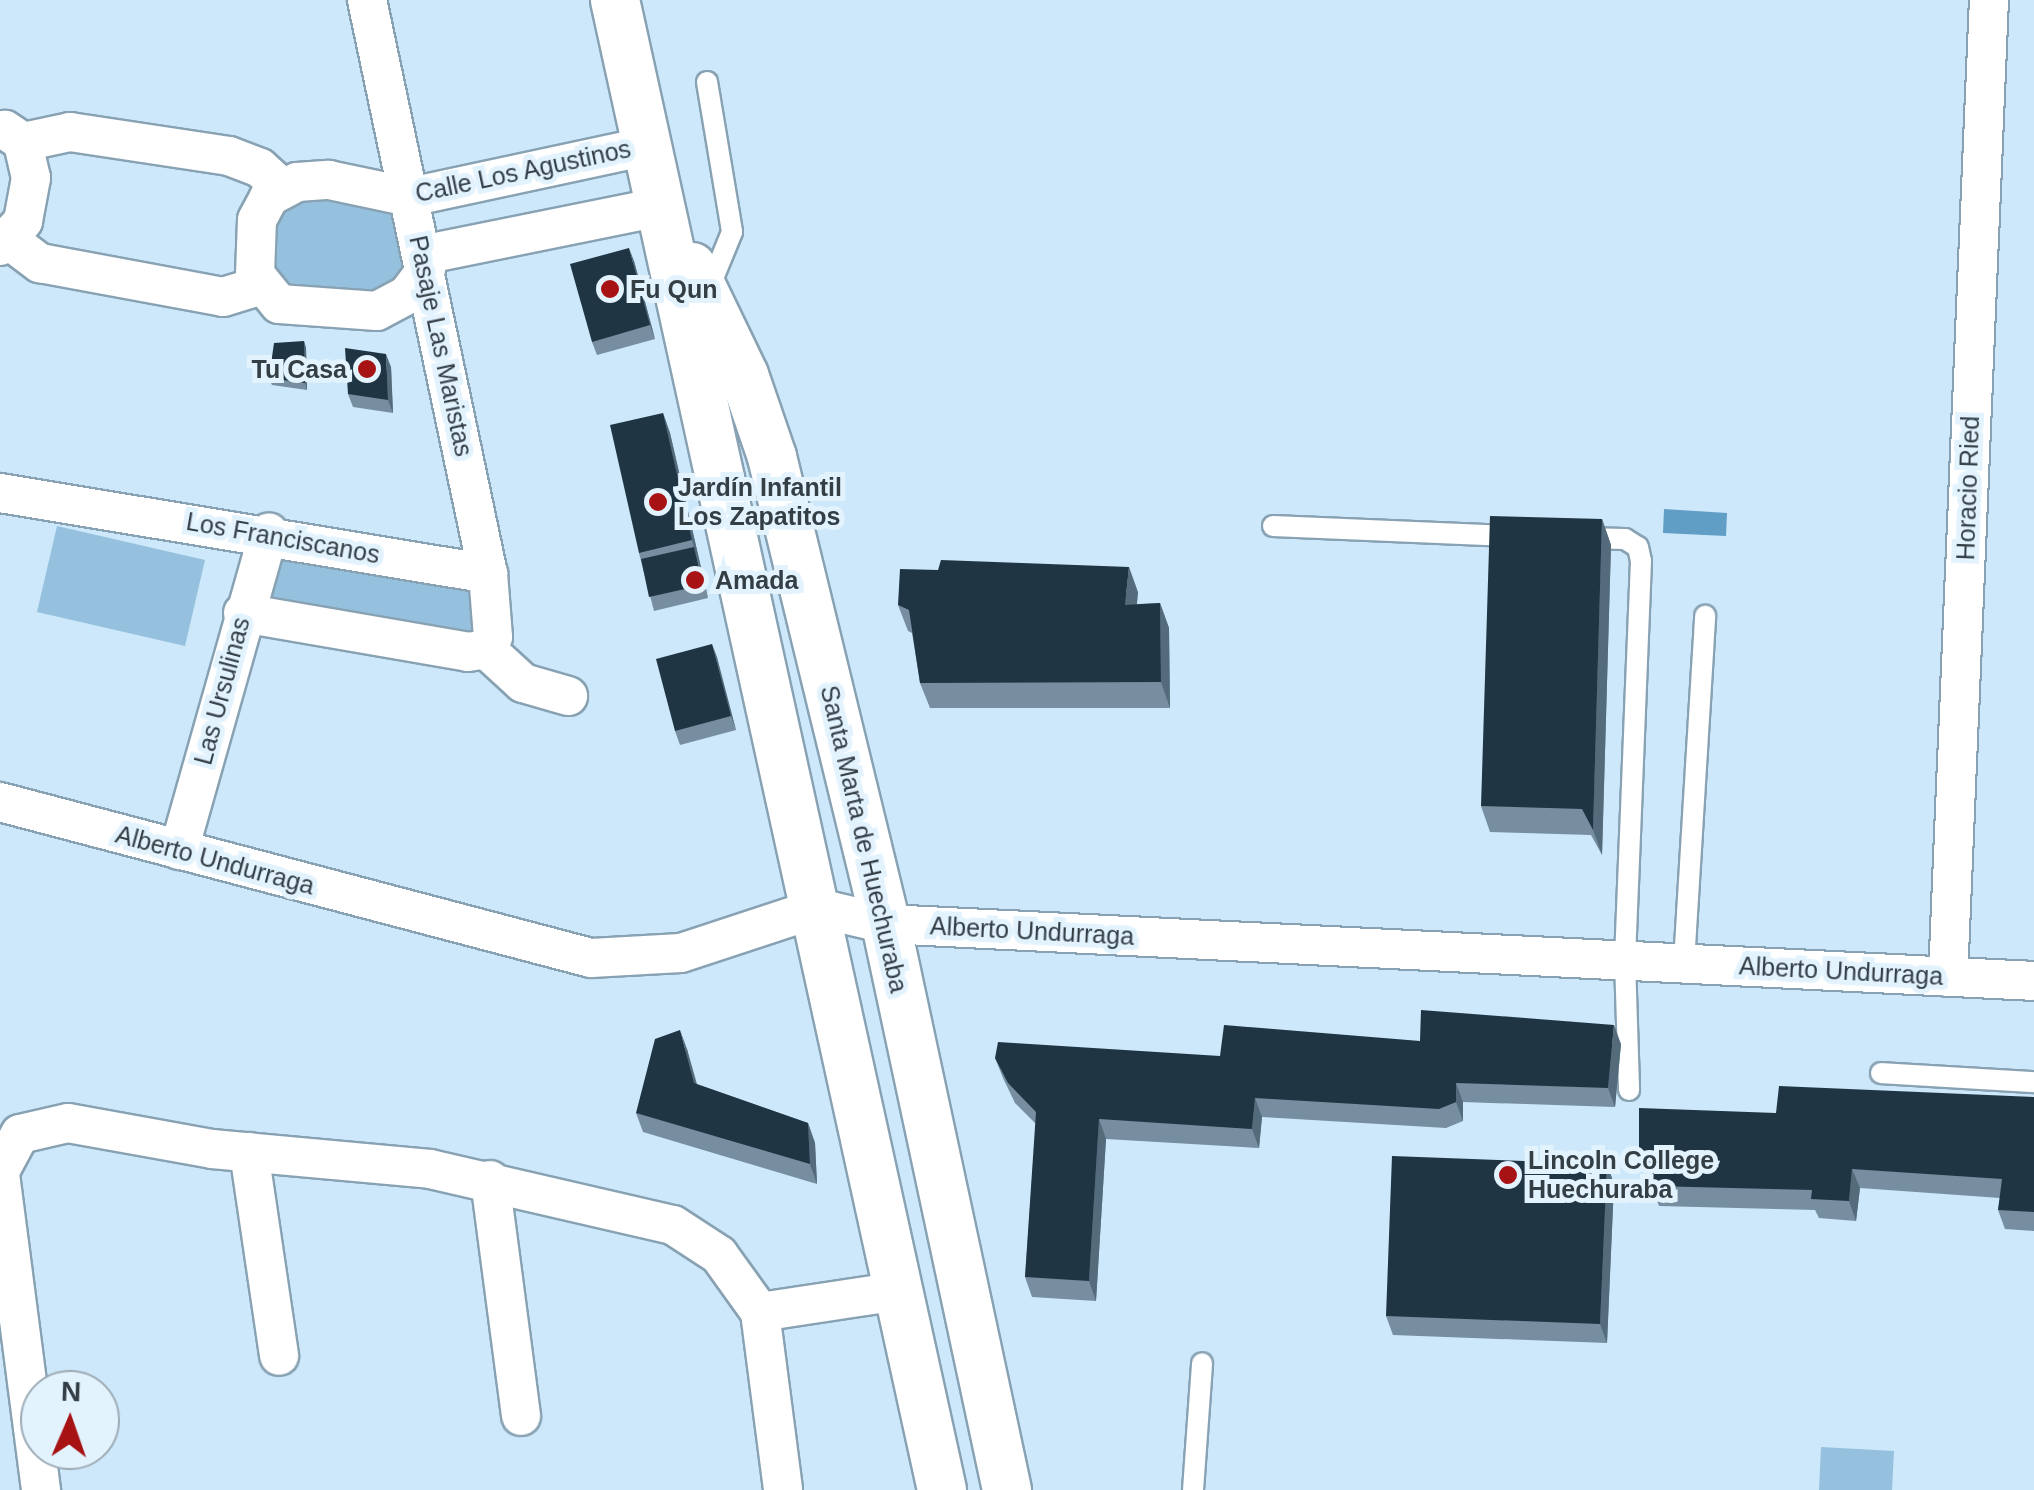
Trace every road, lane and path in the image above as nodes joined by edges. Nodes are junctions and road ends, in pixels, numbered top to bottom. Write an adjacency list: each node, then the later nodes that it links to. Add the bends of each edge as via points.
1 (367, 0): 8 (street, Pasaje Las Maristas)
2 (615, 0): 6 (street, Santa Marta de Huechuraba)
3 (1988, 0): 28 (street, Horacio Ried)
4 (707, 82): 13 (lane, via 732,232)
5 (11, 136): 7 (street, via 70,132 230,156 260,168); 10 (street, via 30,166 29,206)
6 (647, 146): 8 (street, Calle Los Agustinos); 9 (street, Santa Marta de Huechuraba)
7 (281, 187): 8 (street, Calle Los Agustinos, via 329,180); 12 (street, via 262,207 253,234)
8 (410, 198): 11 (street, Pasaje Las Maristas)
9 (660, 207): 11 (street); 13 (street, Santa Marta de Huechuraba); 24 (street, Santa Marta de Huechuraba)
10 (5, 243): 12 (street, via 40,263 223,297)
11 (424, 263): 12 (street, via 394,305 357,314 278,304); 17 (street, Pasaje Las Maristas)
12 (260, 286)
13 (706, 295): 25 (street, Santa Marta de Huechuraba, via 772,457)
14 (0, 493): 16 (street, Los Franciscanos)
15 (1272, 526): 26 (lane, via 1624,539 1638,547)
16 (268, 533): 17 (street, Los Franciscanos); 18 (street, Las Ursulinas)
17 (488, 574): 20 (street, via 495,617)
18 (242, 612): 20 (street, via 468,652); 23 (street, Las Ursulinas)
19 (1704, 616): 27 (lane)
20 (486, 649): 21 (street, via 523,683)
21 (568, 696)
22 (0, 802): 23 (street, Alberto Undurraga)
23 (179, 850): 24 (street, Alberto Undurraga, via 591,958 681,953)
24 (818, 908): 25 (street, Alberto Undurraga); 36 (street, Santa Marta de Huechuraba)
25 (886, 924): 26 (street, Alberto Undurraga); 34 (street, Santa Marta de Huechuraba)
26 (1625, 960): 27 (street, Alberto Undurraga); 32 (lane)
27 (1684, 963): 28 (street, Alberto Undurraga)
28 (1948, 977): 29 (street, Alberto Undurraga)
29 (2034, 981)
30 (1881, 1073): 31 (lane)
31 (2034, 1082)
32 (1629, 1090)
33 (249, 1152): 35 (street, via 68,1123 33,1128); 37 (street, via 351,1158); 40 (street)
34 (935, 1152): 36 (street); 46 (street, Santa Marta de Huechuraba)
35 (2, 1155): 43 (street)
36 (873, 1164): 38 (street, Santa Marta de Huechuraba)
37 (490, 1180): 39 (street, via 673,1225 719,1255); 42 (street)
38 (900, 1292): 39 (street); 45 (street, Santa Marta de Huechuraba)
39 (760, 1312): 44 (street)
40 (279, 1356)
41 (1202, 1363): 47 (lane)
42 (521, 1416)
43 (41, 1490)
44 (783, 1490)
45 (942, 1490)
46 (1007, 1490)
47 (1193, 1490)

